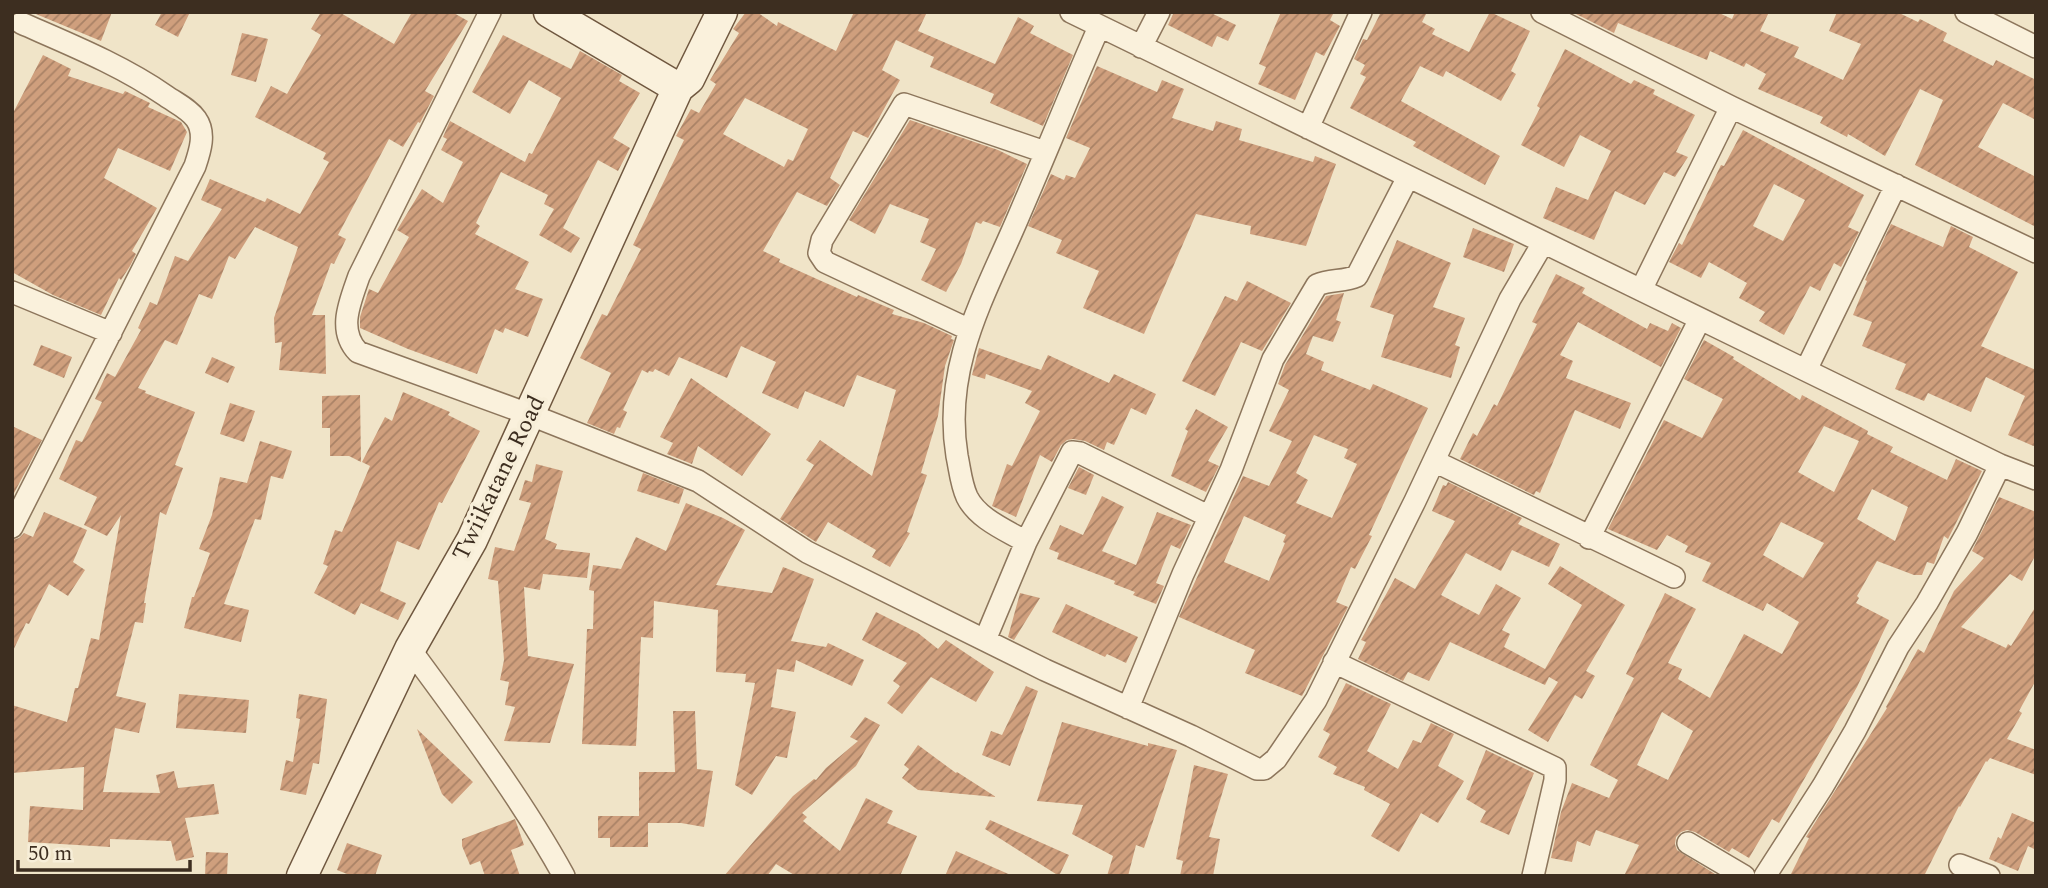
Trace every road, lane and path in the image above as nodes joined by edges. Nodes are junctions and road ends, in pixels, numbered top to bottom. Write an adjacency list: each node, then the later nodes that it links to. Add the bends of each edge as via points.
1 (490, 12): 27 (street, via 359,276 346,332 349,343 365,355)
2 (549, 12): 13 (street)
3 (722, 12): 13 (street, Twiikatane Road)
4 (1071, 12): 10 (street)
5 (1158, 12): 11 (street)
6 (1362, 12): 15 (street)
7 (1542, 12): 14 (street)
8 (1972, 14): 12 (street)
9 (20, 25): 25 (street, via 142,80 187,110 201,129 195,166)
10 (1099, 27): 11 (street); 16 (street)
11 (1141, 47): 15 (street)
12 (2036, 47)
13 (684, 84): 27 (street, Twiikatane Road)
14 (1731, 107): 18 (street); 21 (street)
15 (1308, 128): 17 (street)
16 (1045, 152): 24 (street); 24 (street, via 904,104 822,240 819,253 825,262)
17 (1408, 177): 19 (street); 31 (street, via 1357,276 1317,285 1279,346)
18 (1896, 185): 20 (street); 26 (street)
19 (1543, 243): 21 (street); 28 (street, via 1510,299)
20 (2036, 252)
21 (1641, 290): 23 (street)
22 (12, 292): 25 (street)
23 (1700, 319): 26 (street); 33 (street)
24 (970, 330): 34 (street, via 956,385 953,429 962,484 980,514)
25 (111, 333): 32 (street)
26 (1806, 370): 29 (street)
27 (531, 415): 36 (street, via 698,481 807,552); 37 (street, Twiikatane Road, via 472,540)
28 (1434, 461): 33 (street); 38 (street)
29 (2000, 465): 30 (street); 46 (street, via 1855,732)
30 (2036, 479)
31 (1208, 516): 34 (street, via 1072,452); 39 (street)
32 (12, 527)
33 (1589, 538): 35 (street)
34 (1026, 542): 36 (street)
35 (1674, 577)
36 (985, 640): 39 (street)
37 (410, 649): 42 (street, Twiikatane Road); 43 (street, via 509,786)
38 (1334, 662): 39 (street, via 1316,700 1276,759 1264,769 1253,768); 44 (street, via 1555,768)
39 (1128, 708)
40 (1688, 843): 45 (street)
41 (1960, 865): 47 (street)
42 (302, 876)
43 (564, 876)
44 (1533, 876)
45 (1744, 876)
46 (1765, 876)
47 (1989, 876)

